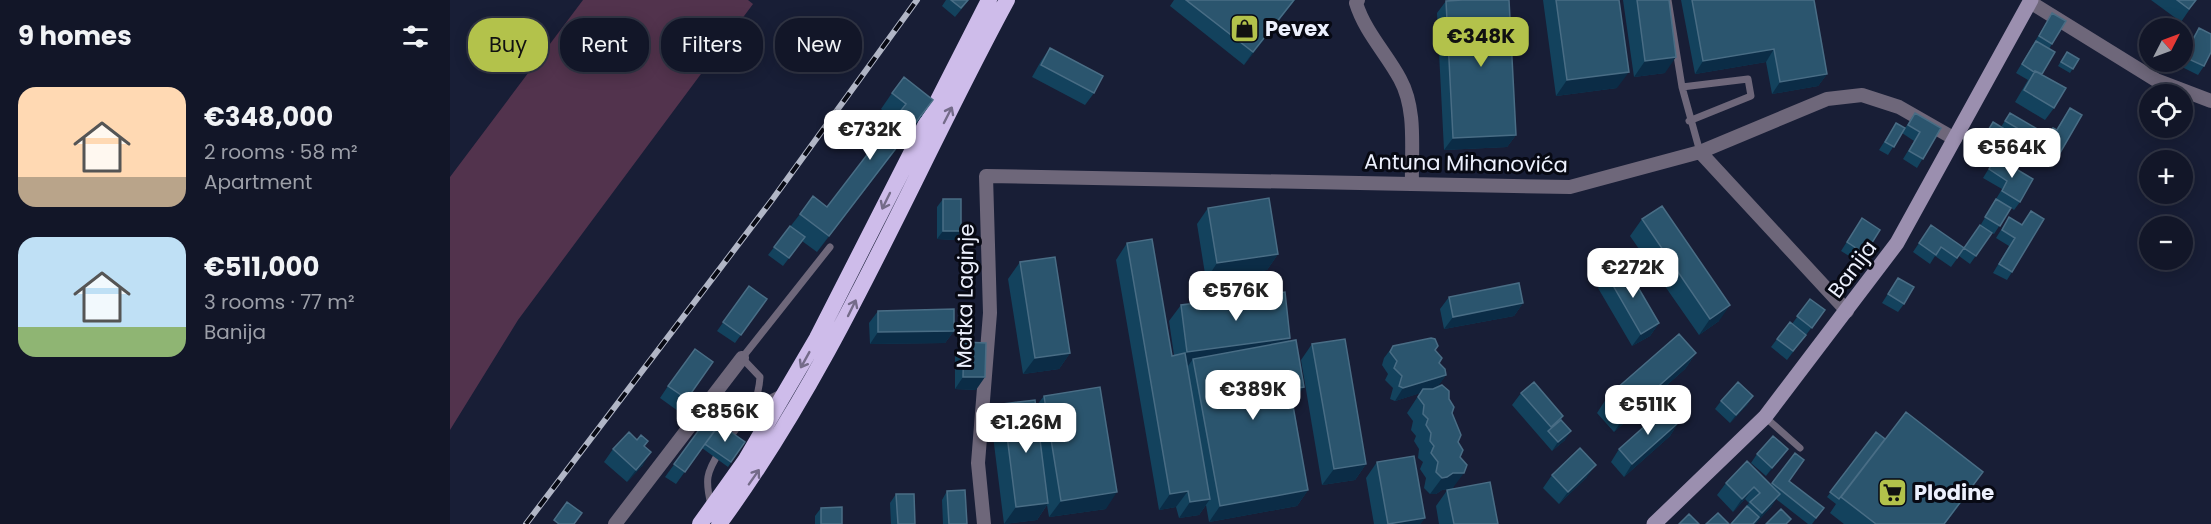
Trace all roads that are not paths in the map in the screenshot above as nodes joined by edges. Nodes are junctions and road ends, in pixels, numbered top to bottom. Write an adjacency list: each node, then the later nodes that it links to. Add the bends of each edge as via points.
1 (989, 0): 16 (highway, one-way to 16)
2 (1007, 0): 23 (highway, one-way to 2, via 758,472 831,349)
3 (1358, 0): 12 (street, via 1361,19 1401,80 1410,105)
4 (1668, 0): 6 (lane)
5 (2031, 1): 7 (street, via 2156,80); 9 (main road, Banija)
6 (1682, 87): 8 (lane); 8 (lane, via 1748,79 1751,96)
7 (2211, 101)
8 (1689, 120): 10 (lane)
9 (1955, 139): 10 (street, Antuna Mihanovića, via 1899,106 1862,95 1827,99); 14 (main road, Banija, via 1897,243)
10 (1700, 152): 12 (street, Antuna Mihanovića, via 1570,187); 14 (street)
11 (986, 176): 12 (street, Antuna Mihanovića); 24 (street, Matka Laginje, via 990,313 978,463)
12 (1412, 184)
13 (830, 247): 15 (lane)
14 (1847, 311): 18 (main road, Banija)
15 (742, 358): 17 (lane, via 760,377); 21 (street)
16 (788, 390): 17 (lane); 20 (highway)
17 (756, 405): 20 (lane, via 707,471)
18 (1765, 417): 19 (lane); 25 (main road, Banija)
19 (1800, 448)
20 (712, 507): 22 (highway)
21 (615, 524)
22 (700, 524)
23 (719, 524)
24 (984, 524)
25 (1654, 524)

